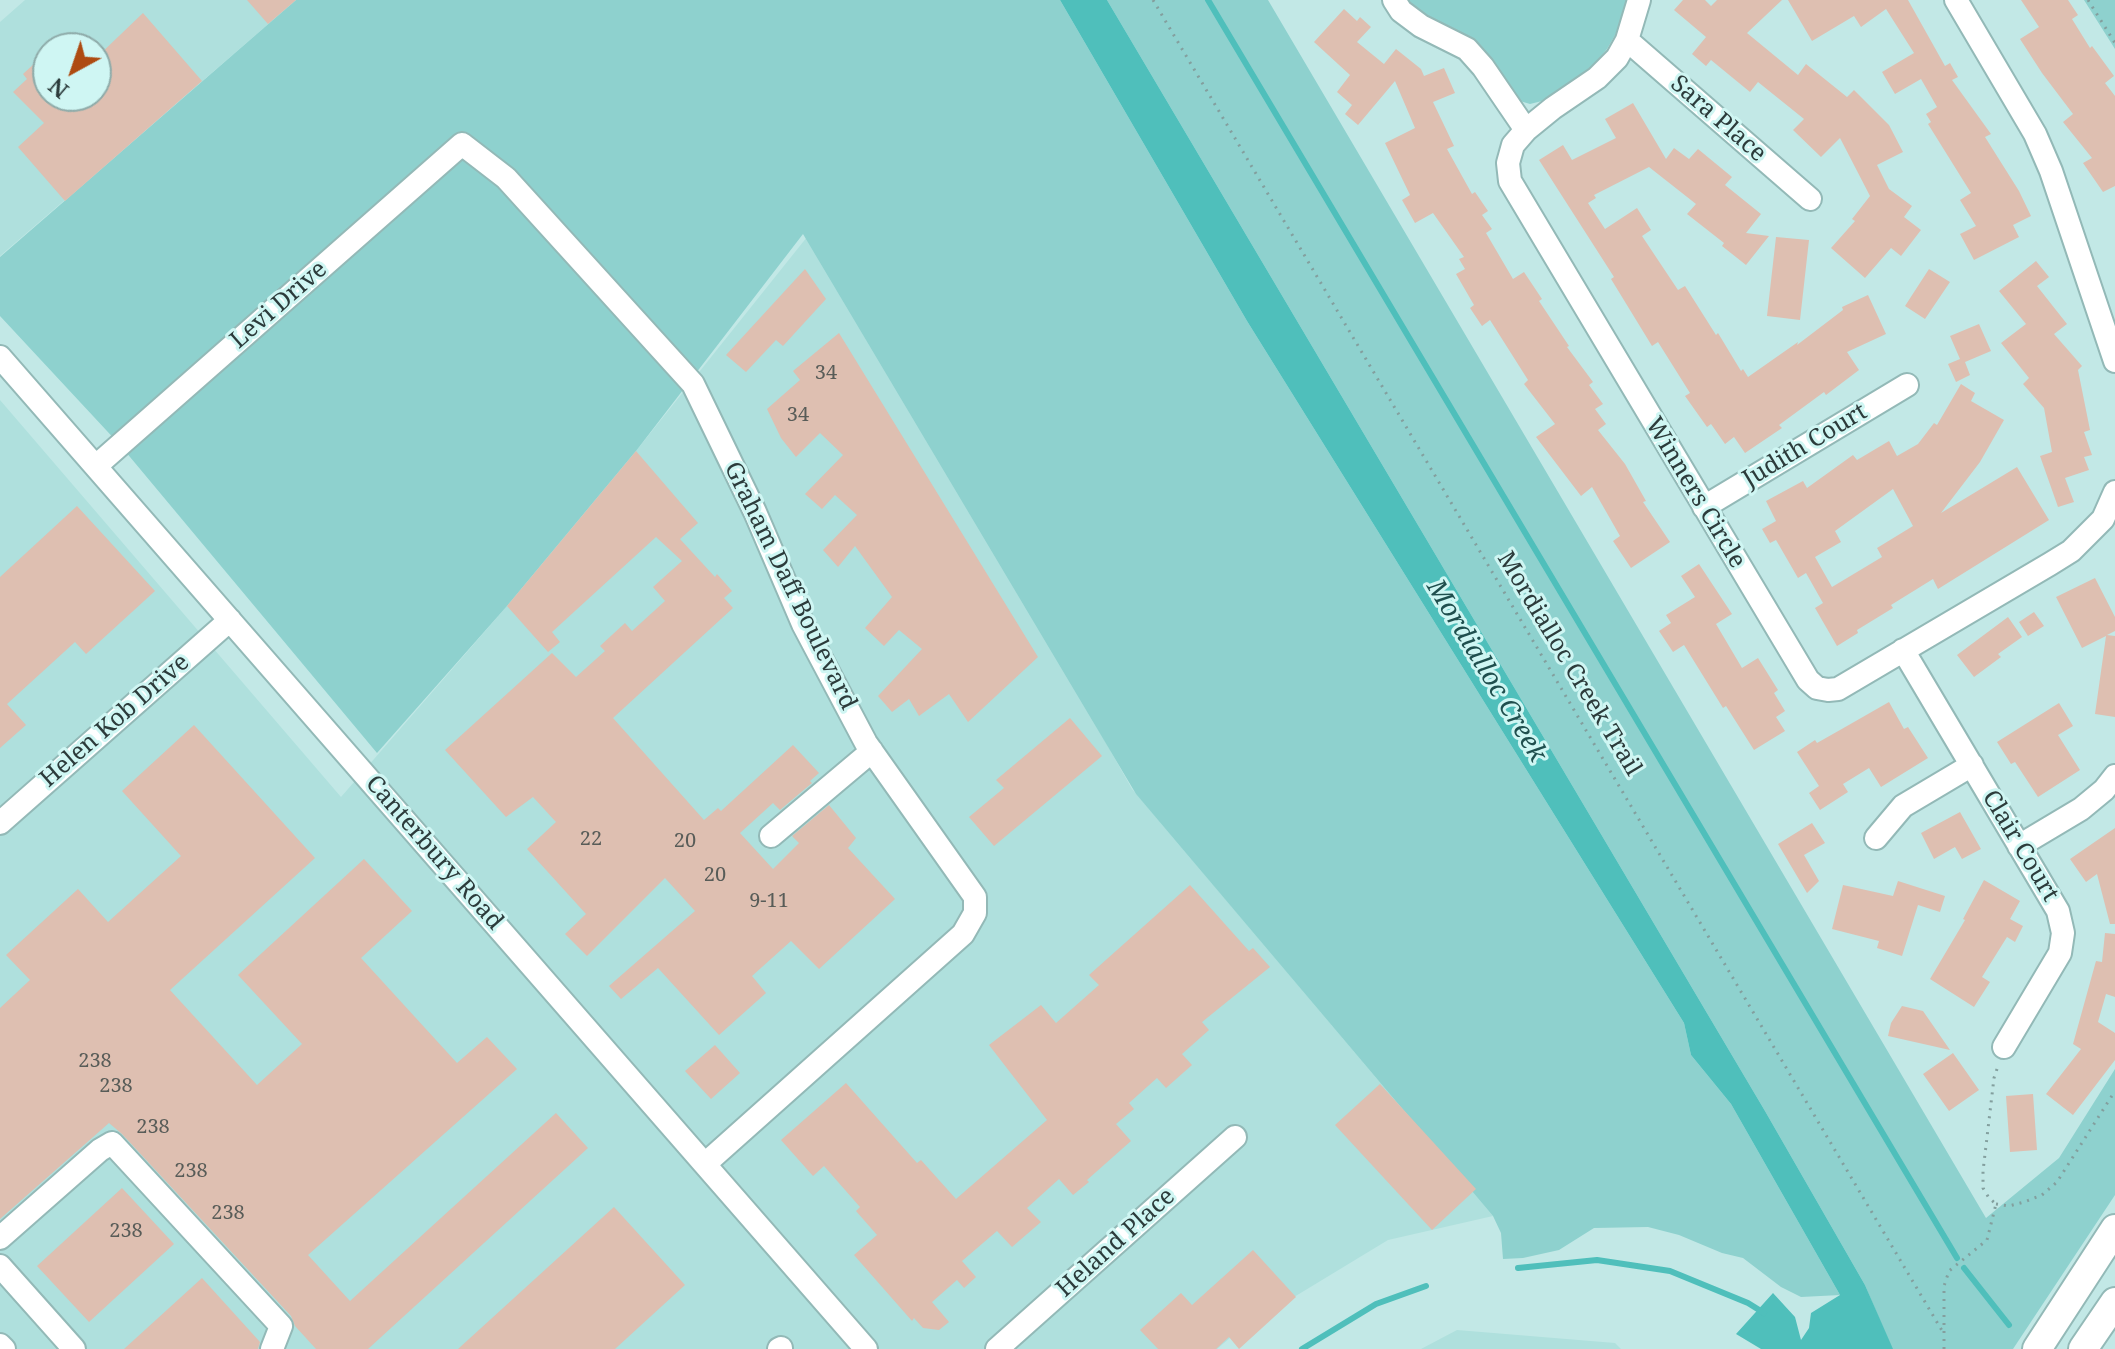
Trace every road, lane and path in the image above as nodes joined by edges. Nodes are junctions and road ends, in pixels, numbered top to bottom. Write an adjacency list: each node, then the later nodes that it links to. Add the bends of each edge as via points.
1 (1153, 0): 37 (path, Mordialloc Creek Trail)
2 (1394, 0): 10 (street, via 1421,26 1467,49)
3 (1639, 0): 8 (street, Winners Circle)
4 (1956, 0): 7 (street)
5 (1970, 0): 7 (street)
6 (2088, 0): 9 (path)
7 (1971, 23): 14 (street, via 2051,171)
8 (1627, 40): 10 (street, Winners Circle, via 1597,78); 12 (street, Sara Place)
9 (2115, 43)
10 (1526, 130): 18 (street, Winners Circle, via 1513,145 1510,181)
11 (462, 144): 16 (street, Levi Drive); 21 (street, Graham Daff Boulevard, via 506,178 693,384 803,624)
12 (1810, 199)
13 (0, 357): 16 (street, Canterbury Road)
14 (2115, 361)
15 (1907, 385): 18 (street, Judith Court)
16 (96, 466): 19 (street, Canterbury Road)
17 (2115, 492): 20 (street, Winners Circle, via 2103,519 2071,551)
18 (1704, 507): 20 (street, Winners Circle, via 1800,669 1817,688 1838,689)
19 (230, 620): 24 (street, Helen Kob Drive); 31 (street, Canterbury Road)
20 (1903, 650): 22 (street, Clair Court)
21 (872, 751): 25 (street); 31 (street, Graham Daff Boulevard, via 975,897 975,913 963,934)
22 (1972, 765): 26 (street, via 1903,806); 27 (street, Clair Court)
23 (2115, 776): 27 (street, via 2081,809)
24 (0, 823)
25 (771, 836)
26 (1876, 838)
27 (2019, 846): 28 (street, Clair Court, via 2058,911 2063,933 2060,953)
28 (2004, 1047): 32 (path, via 1994,1078 1983,1171 1983,1188)
29 (2115, 1091): 32 (path, via 2057,1182 2024,1202)
30 (1235, 1137): 41 (street, Heland Place)
31 (705, 1164): 40 (street, Canterbury Road)
32 (1996, 1204): 37 (path, via 1987,1240 1949,1271)
33 (2115, 1229): 43 (main road)
34 (0, 1238): 39 (street, via 112,1143 281,1326)
35 (0, 1266): 38 (street)
36 (2115, 1302): 44 (main road)
37 (1944, 1334): 42 (path)
38 (74, 1349)
39 (272, 1349)
40 (866, 1349)
41 (997, 1349)
42 (1944, 1349)
43 (2037, 1349)
44 (2083, 1349)

